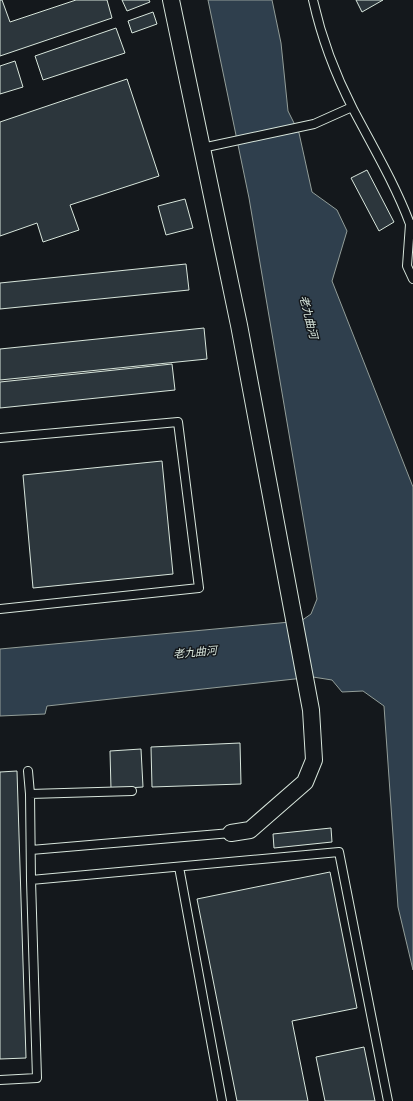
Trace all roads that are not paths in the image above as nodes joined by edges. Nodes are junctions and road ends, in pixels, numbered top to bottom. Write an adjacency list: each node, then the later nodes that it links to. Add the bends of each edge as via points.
1 (171, 0): 4 (street)
2 (313, 0): 3 (lane, via 319,26)
3 (352, 107): 4 (lane, via 314,124); 5 (lane, via 402,201)
4 (202, 148): 12 (street, via 239,325 311,710 314,760 305,782 250,830)
5 (411, 224): 6 (lane, via 407,266)
6 (413, 279)
7 (0, 438): 8 (lane, via 178,422 199,588)
8 (0, 609)
9 (28, 771): 11 (lane)
10 (132, 791): 11 (lane)
11 (30, 794): 13 (lane)
12 (232, 834): 13 (lane)
13 (31, 850): 15 (lane)
14 (179, 867): 15 (lane); 17 (lane); 18 (lane, via 339,852)
15 (31, 880): 16 (lane, via 37,1078)
16 (0, 1080)
17 (222, 1101)
18 (388, 1101)

